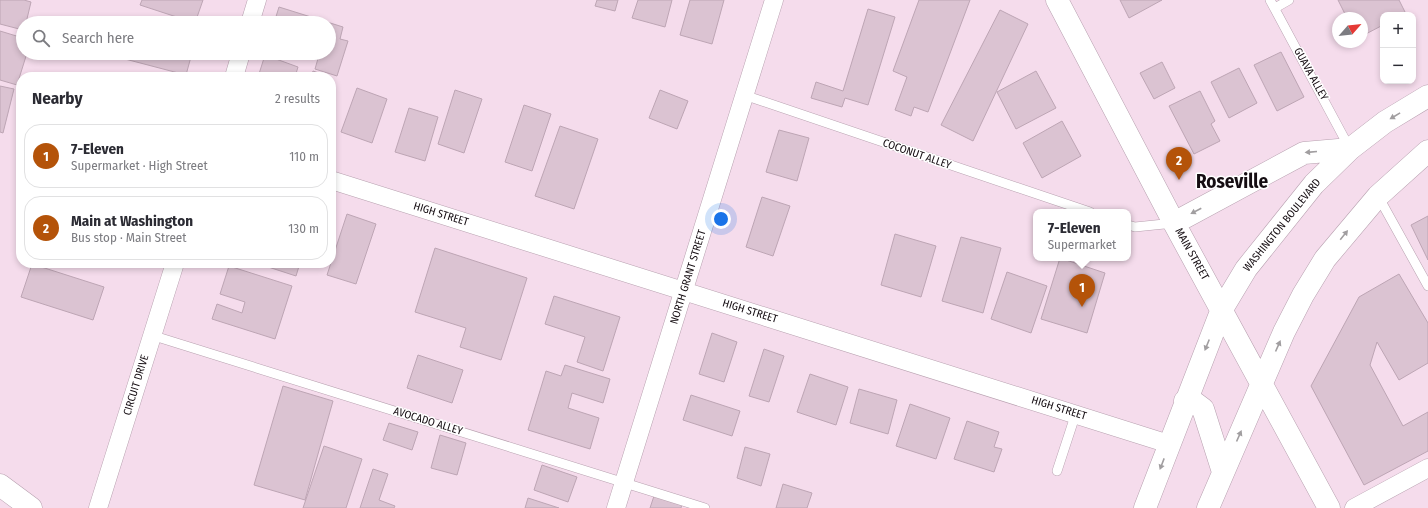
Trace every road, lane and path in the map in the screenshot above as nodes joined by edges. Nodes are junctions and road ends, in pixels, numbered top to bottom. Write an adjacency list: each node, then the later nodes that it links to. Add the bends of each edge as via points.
1 (257, 0): 6 (street)
2 (774, 0): 9 (street, NORTH GRANT STREET)
3 (1057, 0): 16 (main road, MAIN STREET)
4 (1289, 0): 5 (lane)
5 (1272, 4): 11 (lane, GUAVA ALLEY)
6 (252, 16)
7 (239, 60): 8 (street)
8 (235, 72)
9 (744, 95): 15 (lane, COCONUT ALLEY); 20 (street, NORTH GRANT STREET)
10 (1428, 96): 11 (main road, WASHINGTON BOULEVARD, one-way to 11, via 1385,122)
11 (1350, 149): 16 (main road, one-way to 16, via 1304,153); 21 (main road, WASHINGTON BOULEVARD, via 1314,184 1282,223 1246,268)
12 (1428, 151): 14 (main road)
13 (336, 182): 20 (street, HIGH STREET)
14 (1378, 196): 19 (lane); 23 (main road, one-way to 14, via 1302,295 1325,258)
15 (1081, 209)
16 (1174, 223): 17 (lane); 21 (main road, MAIN STREET)
17 (1131, 226)
18 (173, 268): 22 (street, CIRCUIT DRIVE)
19 (1428, 286)
20 (684, 290): 25 (street, HIGH STREET); 30 (street, NORTH GRANT STREET)
21 (1222, 309): 23 (main road, MAIN STREET); 24 (main road, WASHINGTON BOULEVARD, one-way to 24)
22 (151, 335): 30 (lane, AVOCADO ALLEY); 33 (street, CIRCUIT DRIVE)
23 (1261, 382): 29 (main road, one-way to 23); 38 (main road, MAIN STREET)
24 (1185, 401): 26 (main road, WASHINGTON BOULEVARD); 29 (main road, via 1195,403 1203,409)
25 (1076, 413): 26 (street, HIGH STREET); 28 (lane)
26 (1169, 444): 36 (main road, WASHINGTON BOULEVARD, one-way to 36)
27 (1428, 468): 39 (street)
28 (1057, 471)
29 (1224, 472): 37 (main road)
30 (624, 482): 34 (street, NORTH GRANT STREET); 35 (lane, AVOCADO ALLEY)
31 (0, 486): 32 (main road)
32 (31, 508)
33 (98, 508)
34 (616, 508)
35 (705, 508)
36 (1145, 508)
37 (1208, 508)
38 (1329, 508)
39 (1354, 508)

